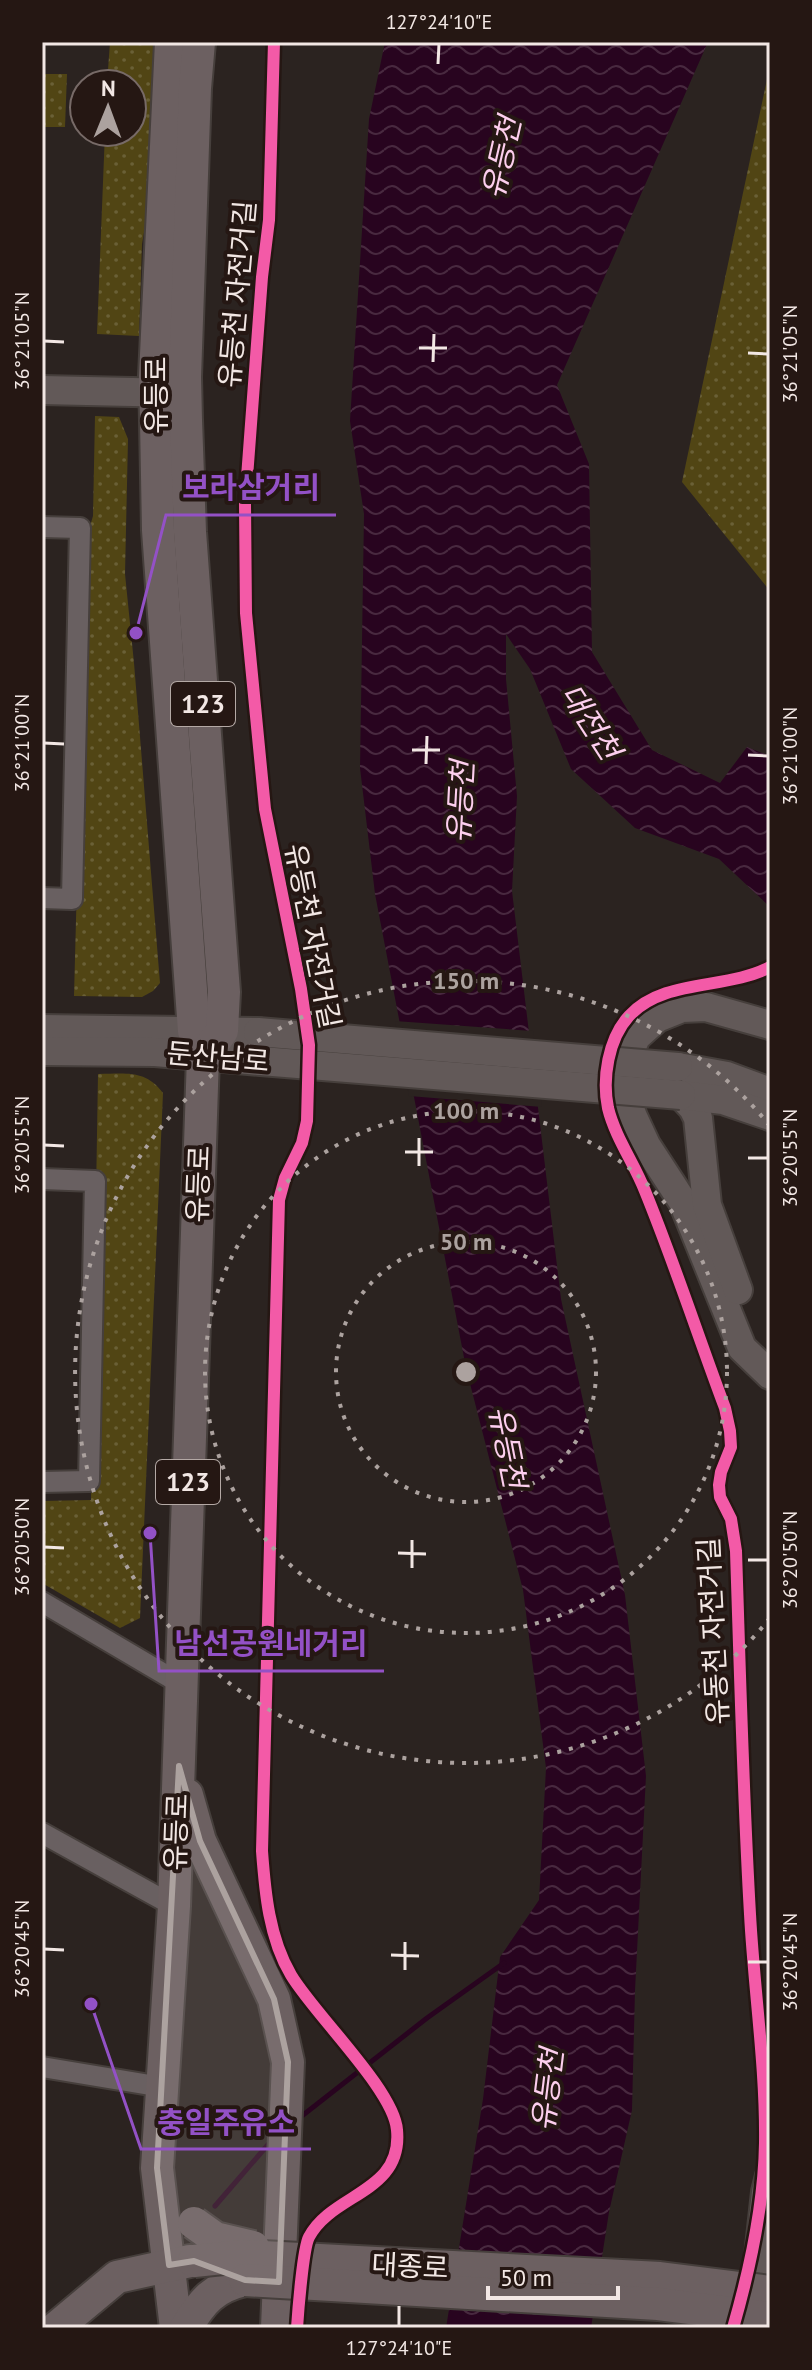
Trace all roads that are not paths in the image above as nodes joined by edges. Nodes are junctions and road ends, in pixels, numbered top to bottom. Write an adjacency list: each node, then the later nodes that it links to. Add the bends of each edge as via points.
1 (171, 42): 4 (main road, 유등로 / 123)
2 (199, 42): 4 (main road, 유등로 / 123)
3 (42, 374): 4 (main road)
4 (170, 385): 5 (main road); 10 (main road, 유등로 / 123, via 158,530)
5 (42, 390)
6 (42, 527): 7 (street, via 80,528 72,899)
7 (42, 898)
8 (770, 1025): 16 (main road, via 706,1007 682,1008 657,1018 636,1037 623,1069 633,1117 683,1202 742,1348)
9 (42, 1029): 10 (main road, 둔산남로)
10 (206, 1040): 11 (main road, 둔산남로, via 155,1052); 12 (main road, 둔산남로, bridge, via 261,1061); 13 (main road, 둔산남로, bridge, via 258,1032 678,1067 727,1076); 19 (main road, 유등로 / 123)
11 (42, 1051)
12 (681, 1095): 13 (main road, 둔산남로); 14 (main road, via 698,1118)
13 (766, 1107): 14 (main road, via 721,1119)
14 (701, 1161): 16 (main road, via 707,1205)
15 (42, 1179): 17 (street, via 95,1181 89,1481)
16 (770, 1374)
17 (42, 1482)
18 (42, 1602): 19 (street)
19 (181, 1684): 20 (main road, 유등로 / 123)
20 (179, 1766): 22 (main road, 유등로 / 123); 34 (main road, via 200,1841 274,1999 288,2062)
21 (42, 1833): 22 (street)
22 (174, 1906): 24 (main road, 유등로 / 123)
23 (42, 2067): 24 (street)
24 (162, 2087): 25 (main road, 유등로 / 123)
25 (157, 2168): 27 (main road, bridge, via 194,2223 215,2238); 28 (main road, 유등로)
26 (770, 2176): 35 (main road)
27 (335, 2262): 28 (main road, 대종로, bridge, via 242,2256); 30 (main road, 대종로, bridge, via 660,2278)
28 (181, 2263): 29 (main road, 대종로, bridge, via 221,2267); 32 (main road, 유등로); 33 (main road, via 117,2277)
29 (245, 2280): 31 (main road, 대종로, bridge, via 658,2304); 32 (main road, via 207,2298)
30 (770, 2292)
31 (770, 2318)
32 (186, 2323)
33 (56, 2328)
34 (277, 2328)
35 (751, 2328)

